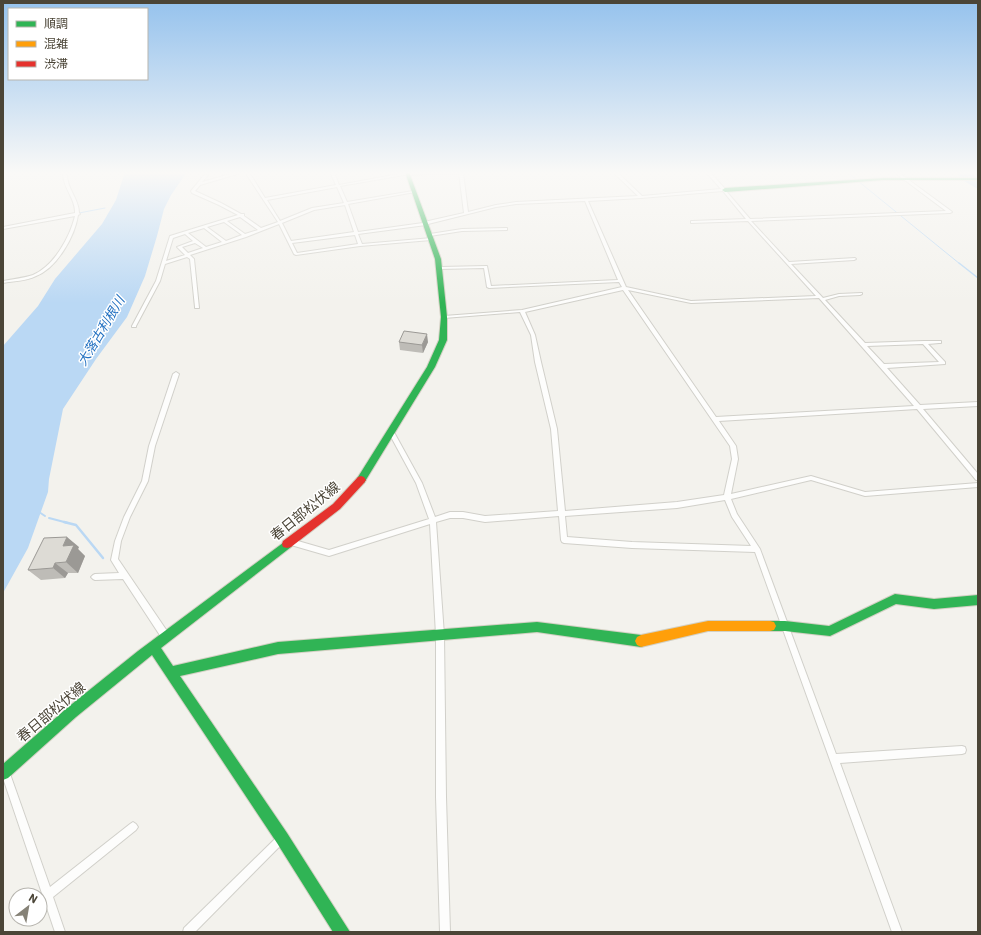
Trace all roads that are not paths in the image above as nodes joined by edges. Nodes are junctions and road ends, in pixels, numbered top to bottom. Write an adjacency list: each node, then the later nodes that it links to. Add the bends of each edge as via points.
1 (243, 215): 21 (street)
2 (69, 216): 19 (street)
3 (77, 216): 37 (street, via 71,236 54,260 38,275)
4 (241, 216): 14 (street)
5 (275, 216): 16 (street)
6 (297, 216): 16 (street)
7 (350, 216): 23 (street)
8 (422, 216): 17 (street, 春日部松伏線)
9 (456, 216): 17 (street)
10 (593, 216): 36 (street)
11 (746, 216): 13 (street)
12 (859, 216): 13 (street)
13 (750, 220): 15 (street); 34 (street)
14 (224, 221): 18 (street); 24 (street)
15 (692, 222)
16 (280, 223): 21 (street); 28 (street)
17 (425, 224): 23 (street); 25 (street, 春日部松伏線)
18 (205, 227): 22 (street); 27 (street)
19 (3, 228)
20 (506, 229): 25 (street, via 462,230)
21 (261, 230): 24 (street)
22 (186, 233): 26 (street); 33 (street, via 171,238)
23 (356, 234): 28 (street); 29 (street)
24 (245, 236): 27 (street)
25 (431, 237): 29 (street); 35 (street, 春日部松伏線)
26 (196, 241): 30 (street); 31 (street, via 179,247)
27 (225, 242): 30 (street)
28 (290, 242): 29 (street, via 296,254)
29 (360, 245)
30 (206, 249): 31 (street)
31 (188, 255): 33 (street); 41 (street, via 192,259)
32 (854, 259): 34 (street)
33 (164, 263): 44 (street, via 158,281)
34 (789, 263): 40 (street)
35 (440, 268): 36 (street, via 486,267 489,287); 43 (street, 春日部松伏線)
36 (621, 280): 38 (street)
37 (3, 282)
38 (624, 288): 40 (street, via 691,302); 42 (street); 52 (street)
39 (860, 294): 40 (street)
40 (820, 299): 47 (street)
41 (197, 307)
42 (522, 311): 43 (street); 57 (street, via 533,335 554,429)
43 (444, 317): 59 (street, 春日部松伏線, via 443,340 437,356 361,480 331,510)
44 (134, 326)
45 (924, 342): 46 (street); 47 (street); 48 (street, via 943,363)
46 (939, 342)
47 (864, 345): 48 (street)
48 (884, 366): 51 (street)
49 (176, 374): 61 (street, via 152,446 145,481 118,541 114,560)
50 (978, 404): 51 (street)
51 (920, 407): 52 (street); 54 (street)
52 (714, 419): 56 (street, via 733,446 735,459)
53 (393, 435): 58 (street, via 419,483)
54 (978, 478)
55 (978, 485): 56 (street, via 865,494 811,478)
56 (727, 497): 57 (street, via 677,505); 60 (street, via 734,515)
57 (561, 513): 58 (street, via 485,519 450,515); 60 (street, via 564,540)
58 (433, 521): 59 (street, via 329,553); 65 (street)
59 (291, 542): 66 (street, 春日部松伏線)
60 (758, 549): 64 (street)
61 (125, 576): 62 (street); 66 (street)
62 (95, 577)
63 (978, 600): 64 (street, via 934,604 895,599 830,631)
64 (785, 626): 65 (street, via 708,626 638,642 537,627); 70 (street)
65 (440, 635): 68 (street, via 278,648); 80 (street)
66 (166, 637): 67 (street, 春日部松伏線)
67 (153, 647): 68 (street); 71 (street, 春日部松伏線)
68 (171, 672): 73 (street)
69 (962, 750): 70 (street)
70 (834, 759): 81 (street)
71 (4, 772): 74 (street)
72 (133, 827): 75 (street)
73 (282, 838): 78 (street); 79 (street)
74 (44, 887)
75 (48, 895)
76 (48, 899): 77 (street)
77 (60, 932)
78 (188, 932)
79 (342, 932)
80 (445, 932)
81 (897, 932)

